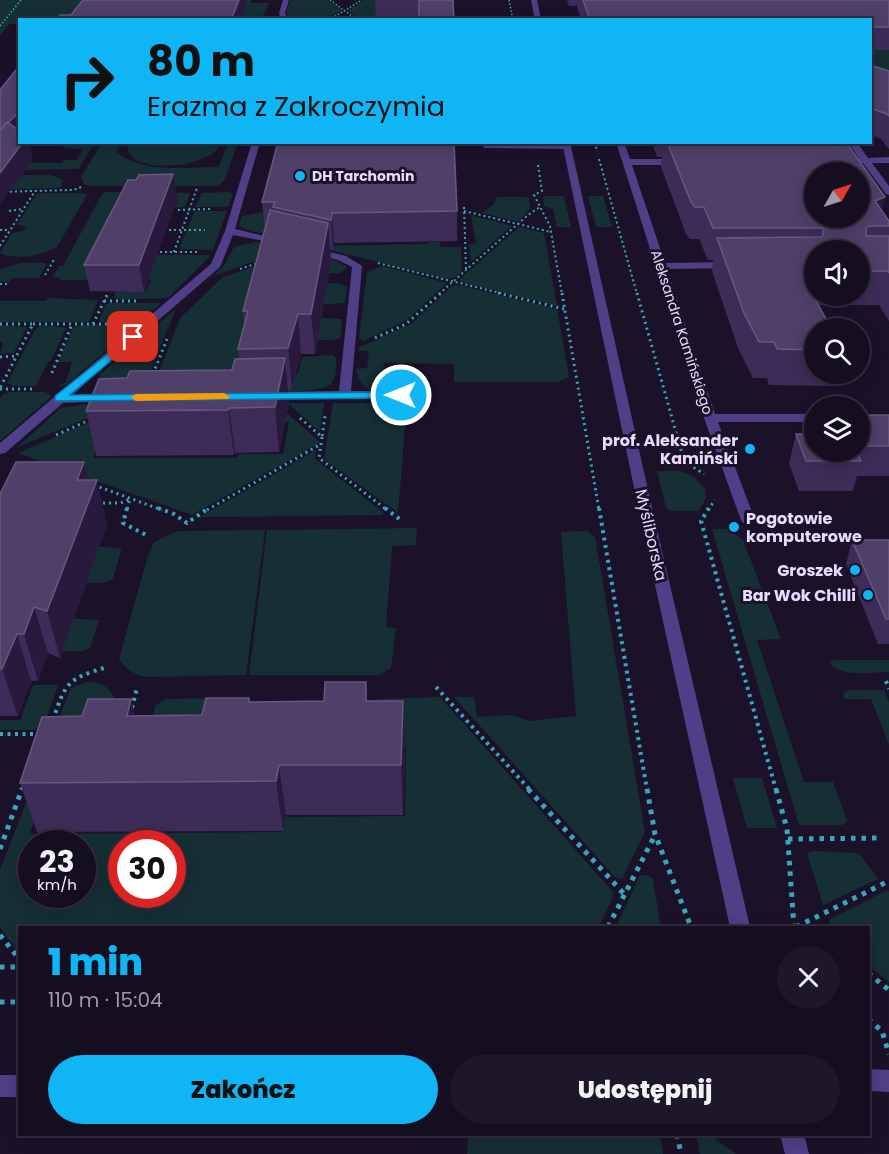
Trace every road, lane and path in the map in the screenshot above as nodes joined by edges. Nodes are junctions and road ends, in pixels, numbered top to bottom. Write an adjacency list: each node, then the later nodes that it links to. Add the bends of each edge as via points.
1 (21, 0): 13 (path)
2 (286, 0): 8 (street)
3 (330, 0): 7 (path)
4 (362, 0): 7 (path)
5 (509, 0): 11 (path)
6 (534, 0): 12 (street)
7 (344, 10): 9 (path); 10 (path)
8 (284, 18)
9 (332, 18)
10 (354, 18)
11 (513, 18)
12 (538, 18)
13 (0, 26)
14 (255, 144): 43 (street)
15 (567, 144): 20 (street); 106 (street, Myśliborska)
16 (596, 144): 81 (path, via 684,461 705,474)
17 (621, 144): 24 (street, Aleksandra Kamińskiego)
18 (854, 144): 23 (street)
19 (487, 146): 20 (street)
20 (535, 146): 32 (path, via 542,191 534,195)
21 (889, 160): 23 (street)
22 (831, 161): 23 (street)
23 (867, 161): 30 (street)
24 (627, 162): 25 (street); 51 (street, Aleksandra Kamińskiego)
25 (687, 162)
26 (81, 187): 28 (path)
27 (197, 188): 34 (path)
28 (35, 191): 29 (path); 33 (path)
29 (0, 192)
30 (889, 192)
31 (464, 207): 37 (path)
32 (540, 207): 38 (path); 44 (path, via 546,213)
33 (23, 209): 36 (path); 42 (path)
34 (189, 209): 35 (path); 41 (path)
35 (178, 210)
36 (9, 211)
37 (464, 211): 38 (path); 52 (path)
38 (517, 224): 44 (path); 52 (path)
39 (0, 230): 42 (path)
40 (169, 230): 41 (path)
41 (182, 230): 43 (path); 47 (path, via 174,252)
42 (10, 231): 45 (path)
43 (230, 231): 46 (street); 54 (street, via 216,265)
44 (551, 232): 59 (path)
45 (0, 246)
46 (300, 248): 49 (street); 54 (path)
47 (160, 252)
48 (55, 258): 53 (path)
49 (342, 258): 55 (path); 65 (street, via 357,266)
50 (743, 265): 51 (street)
51 (660, 266): 75 (street, Aleksandra Kamińskiego)
52 (466, 269): 55 (path)
53 (45, 275)
54 (197, 281): 64 (street)
55 (452, 282): 59 (path); 65 (path, via 406,324)
56 (0, 284): 57 (path)
57 (7, 284)
58 (108, 293): 63 (path)
59 (564, 309): 98 (path)
60 (0, 324): 61 (path)
61 (33, 324): 62 (path); 66 (path)
62 (72, 324): 63 (path); 68 (path)
63 (93, 324): 64 (path)
64 (148, 324): 74 (street)
65 (348, 350): 70 (street)
66 (16, 356): 67 (path); 69 (path)
67 (0, 357)
68 (48, 381)
69 (0, 388)
70 (345, 394): 71 (street); 72 (street)
71 (401, 395)
72 (251, 396)
73 (123, 398): 74 (street)
74 (59, 399): 79 (street)
75 (710, 418): 76 (street); 85 (street, Aleksandra Kamińskiego)
76 (804, 418)
77 (322, 437): 78 (path)
78 (321, 444): 83 (path, via 187,524 174,514); 86 (path, via 319,458)
79 (0, 450)
80 (86, 483): 83 (path)
81 (708, 483)
82 (711, 492): 100 (path, via 715,501 701,520)
83 (130, 499): 84 (path, via 121,503); 87 (path, via 123,523)
84 (88, 503)
85 (748, 520)
86 (402, 521)
87 (148, 536)
88 (106, 667): 95 (path, via 65,684 52,723)
89 (886, 681): 92 (path)
90 (436, 687): 103 (path)
91 (137, 688): 93 (path)
92 (889, 689)
93 (131, 711)
94 (0, 734): 95 (path)
95 (44, 734): 96 (path)
96 (39, 744)
97 (28, 776): 101 (path)
98 (655, 834): 103 (path); 105 (path)
99 (882, 838): 100 (path)
100 (788, 839): 107 (path)
101 (0, 849)
102 (889, 881): 108 (path)
103 (625, 895): 104 (path)
104 (609, 926)
105 (691, 926)
106 (740, 926)
107 (795, 926)
108 (797, 926)
109 (0, 935): 110 (path)
110 (18, 958)
111 (18, 967): 112 (path)
112 (0, 968)
113 (870, 975): 114 (path)
114 (889, 990)
115 (0, 1002): 116 (path)
116 (18, 1002)
117 (870, 1021): 119 (path)
118 (889, 1029): 119 (path)
119 (882, 1031): 120 (path)
120 (889, 1054)
121 (870, 1080): 122 (street)
122 (889, 1081)
123 (0, 1086): 124 (street)
124 (18, 1086)
125 (677, 1136): 127 (path)
126 (792, 1136): 128 (street)
127 (681, 1154)
128 (797, 1154)

